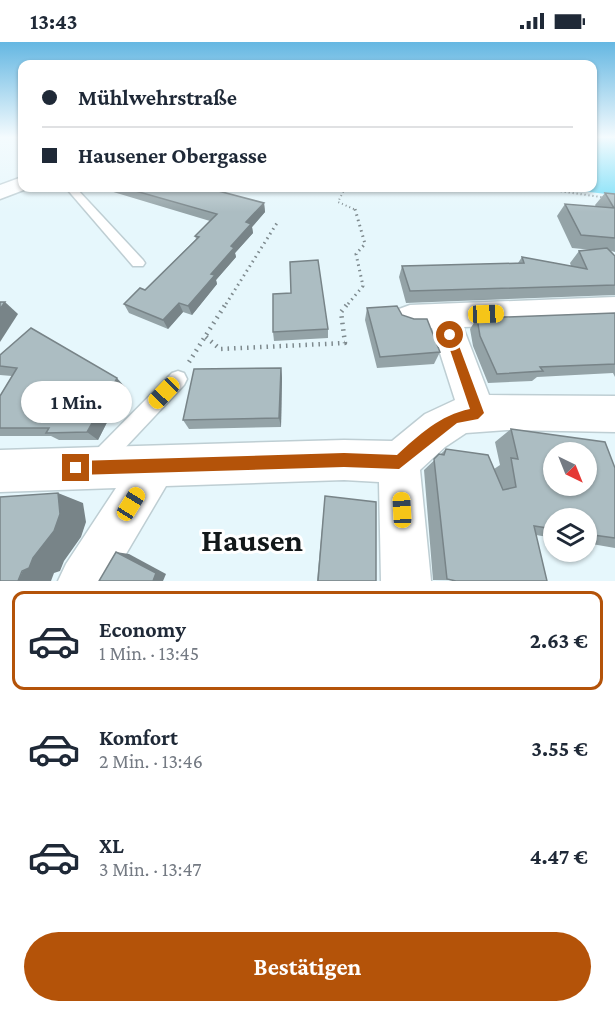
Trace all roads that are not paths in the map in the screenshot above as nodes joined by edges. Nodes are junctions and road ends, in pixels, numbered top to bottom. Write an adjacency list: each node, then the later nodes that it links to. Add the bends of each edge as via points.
1 (18, 185): 3 (street)
2 (75, 192): 4 (lane)
3 (0, 193)
4 (138, 263)
5 (615, 309): 6 (street)
6 (443, 316): 7 (street); 9 (street)
7 (410, 317)
8 (178, 379): 13 (lane)
9 (478, 413): 10 (street); 11 (street, via 454,418)
10 (615, 414)
11 (399, 462): 12 (street); 16 (street)
12 (155, 465): 13 (street); 15 (street)
13 (92, 468): 14 (street)
14 (0, 471)
15 (83, 581)
16 (406, 581)

